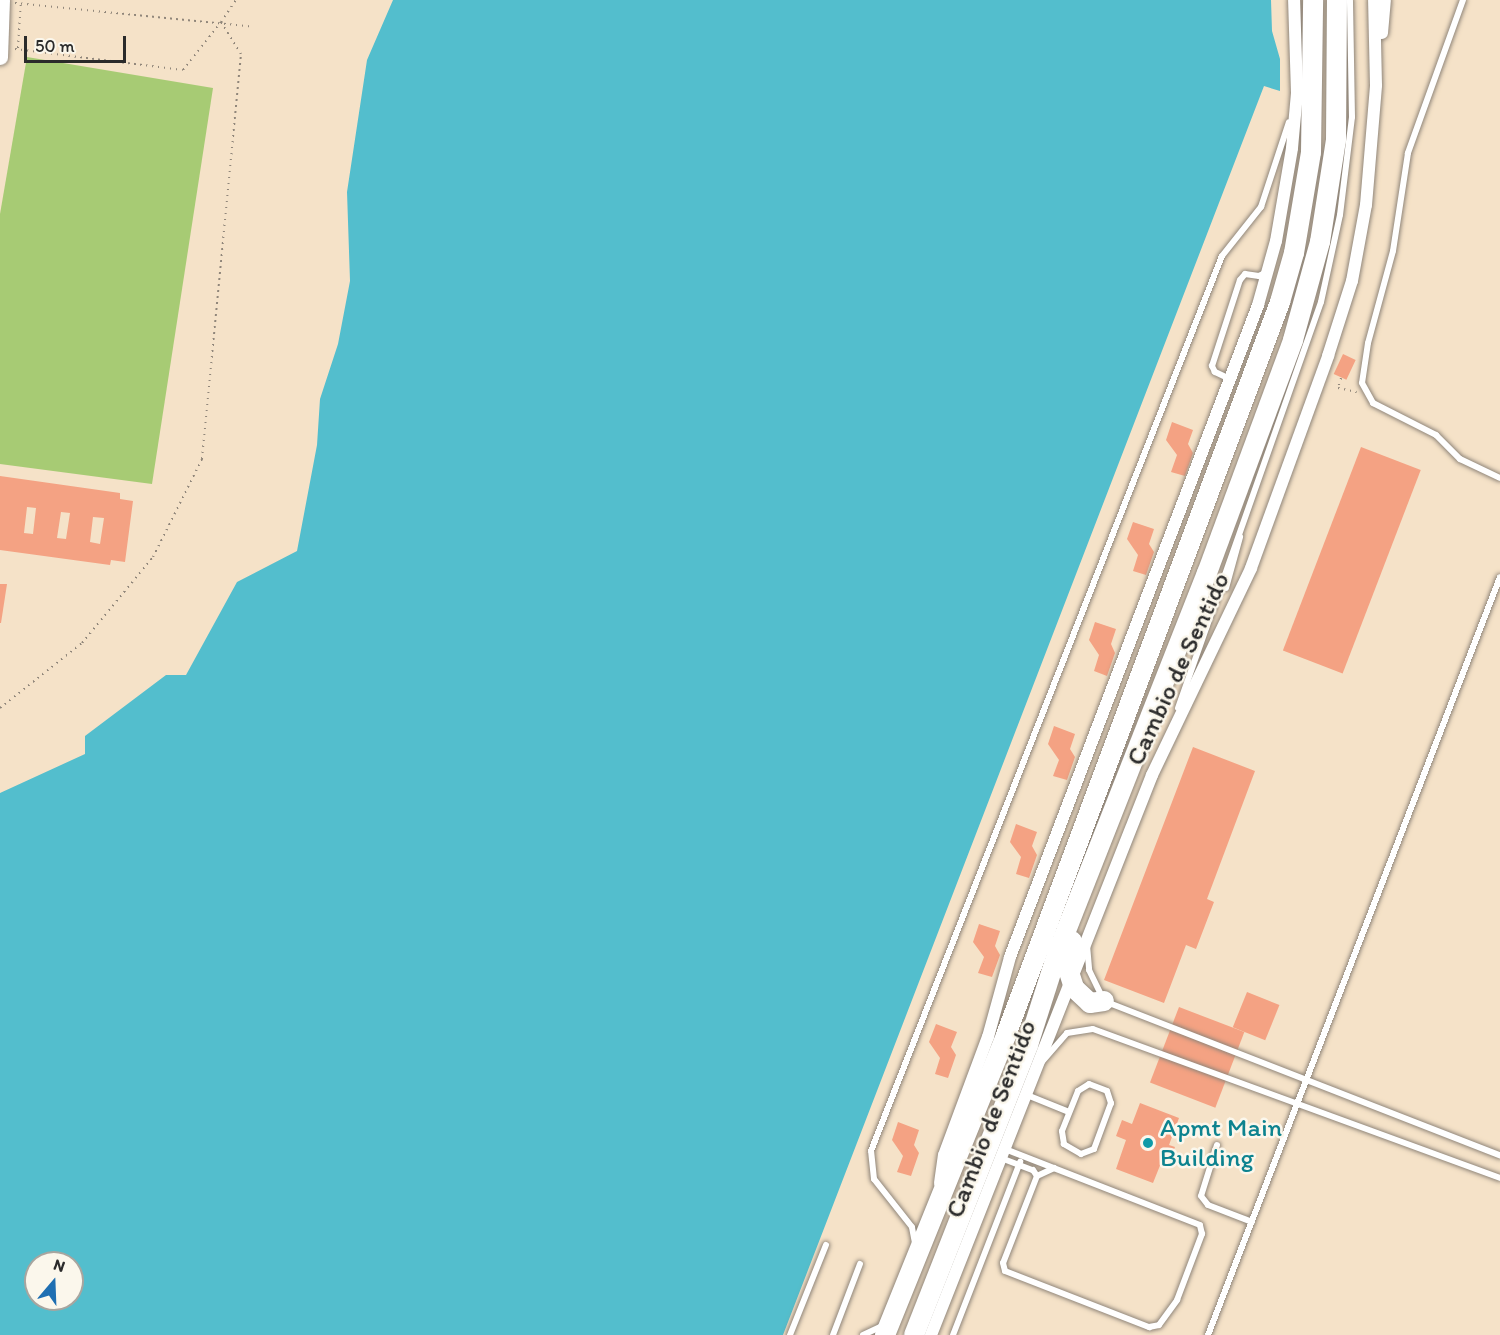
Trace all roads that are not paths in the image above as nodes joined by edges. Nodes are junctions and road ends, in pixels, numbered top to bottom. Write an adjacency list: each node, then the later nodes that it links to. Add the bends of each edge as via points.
1 (1294, 0): 12 (street, Cambio de Sentido)
2 (1304, 0): 12 (lane, via 1306,49)
3 (1313, 0): 35 (main road, via 1311,152 1294,253 1246,400 1006,1035)
4 (1337, 0): 18 (main road, via 1336,140 1320,242 1293,340 1207,573)
5 (1350, 0): 17 (lane, via 1352,117 1340,214 1321,302 1239,527 1227,576)
6 (1374, 0): 11 (street, Cambio de Sentido)
7 (1385, 0): 11 (street)
8 (1463, 0): 15 (lane, via 1408,153 1393,251 1362,372 1366,394 1373,404 1436,435 1460,459)
9 (2, 2): 10 (street)
10 (1, 52)
11 (1376, 85): 17 (street, Cambio de Sentido, via 1361,241 1331,345 1251,568)
12 (1296, 93): 13 (street, Cambio de Sentido, via 1292,148); 39 (lane, via 1262,207 1222,256 871,1151 874,1179 912,1227)
13 (1268, 269): 14 (street, Cambio de Sentido); 14 (lane, via 1262,276 1248,273 1241,277 1216,353 1213,369)
14 (1232, 381): 35 (street, Cambio de Sentido, via 1010,957 988,1037 944,1155)
15 (1500, 478)
16 (1500, 577): 23 (lane)
17 (1172, 729): 19 (street, Cambio de Sentido)
18 (1108, 823): 20 (main road, via 1103,863 1068,954); 44 (main road, via 1058,951 1028,1045)
19 (1087, 944): 20 (street, Cambio de Sentido); 21 (lane, via 1089,970)
20 (1070, 978): 21 (main road, via 1090,1003); 22 (street, Cambio de Sentido)
21 (1104, 1001): 23 (lane)
22 (1040, 1064): 24 (street, Cambio de Sentido); 25 (lane, via 1051,1056 1067,1033 1093,1029)
23 (1307, 1081): 25 (lane); 29 (lane)
24 (1027, 1095): 26 (lane); 28 (street, Cambio de Sentido)
25 (1299, 1103): 34 (lane); 36 (lane)
26 (1069, 1112): 26 (lane, via 1062,1131 1064,1144 1074,1153 1088,1153 1098,1140 1110,1109 1110,1096 1096,1084 1083,1087)
27 (1217, 1145): 36 (lane, via 1201,1196 1208,1205)
28 (1003, 1154): 30 (lane); 31 (lane); 45 (street, Cambio de Sentido)
29 (1500, 1155)
30 (1022, 1156): 31 (lane); 32 (lane)
31 (1019, 1165): 33 (lane); 46 (lane)
32 (1054, 1168): 33 (lane); 33 (lane, via 1200,1225 1203,1234 1177,1300 1159,1325 1149,1327 1004,1269)
33 (1037, 1176)
34 (1500, 1178)
35 (938, 1198): 39 (main road)
36 (1252, 1222): 47 (lane)
37 (826, 1245): 41 (lane)
38 (860, 1264): 42 (lane)
39 (912, 1266): 40 (main road)
40 (887, 1329): 43 (lane)
41 (790, 1335)
42 (833, 1335)
43 (863, 1335)
44 (914, 1335)
45 (931, 1335)
46 (953, 1335)
47 (1208, 1335)

